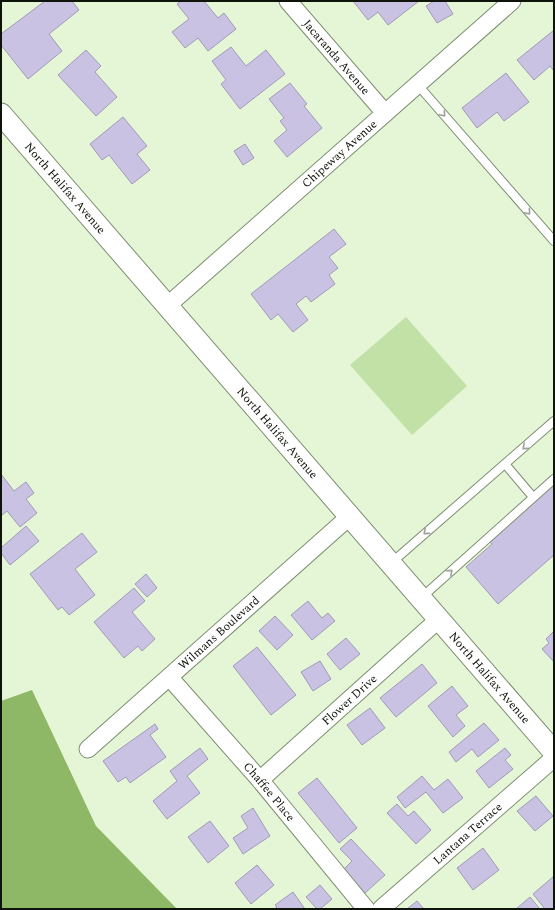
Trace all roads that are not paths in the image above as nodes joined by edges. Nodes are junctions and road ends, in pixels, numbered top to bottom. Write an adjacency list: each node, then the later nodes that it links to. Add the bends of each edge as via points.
1 (288, 1): 4 (street, Jacaranda Avenue)
2 (512, 1): 3 (street, Chipeway Avenue)
3 (417, 84): 4 (street, Chipeway Avenue); 6 (lane, one-way to 6)
4 (384, 113): 7 (street, Chipeway Avenue)
5 (1, 114): 7 (street, North Halifax Avenue)
6 (554, 241)
7 (167, 306): 12 (street, North Halifax Avenue)
8 (554, 421): 9 (lane, one-way to 9)
9 (505, 464): 11 (lane); 13 (lane, one-way to 13)
10 (554, 479): 11 (lane)
11 (533, 497): 14 (lane, one-way to 11)
12 (349, 517): 13 (street, North Halifax Avenue); 16 (street, Wilmans Boulevard)
13 (390, 564): 14 (street, North Halifax Avenue)
14 (420, 598): 15 (street, North Halifax Avenue)
15 (439, 619): 18 (street, North Halifax Avenue); 20 (street, Flower Drive)
16 (170, 678): 17 (street, Wilmans Boulevard); 20 (street, Chaffee Place)
17 (88, 749)
18 (554, 752)
19 (554, 758): 22 (street, Lantana Terrace)
20 (260, 780): 21 (street, Chaffee Place)
21 (366, 909)
22 (381, 909)

